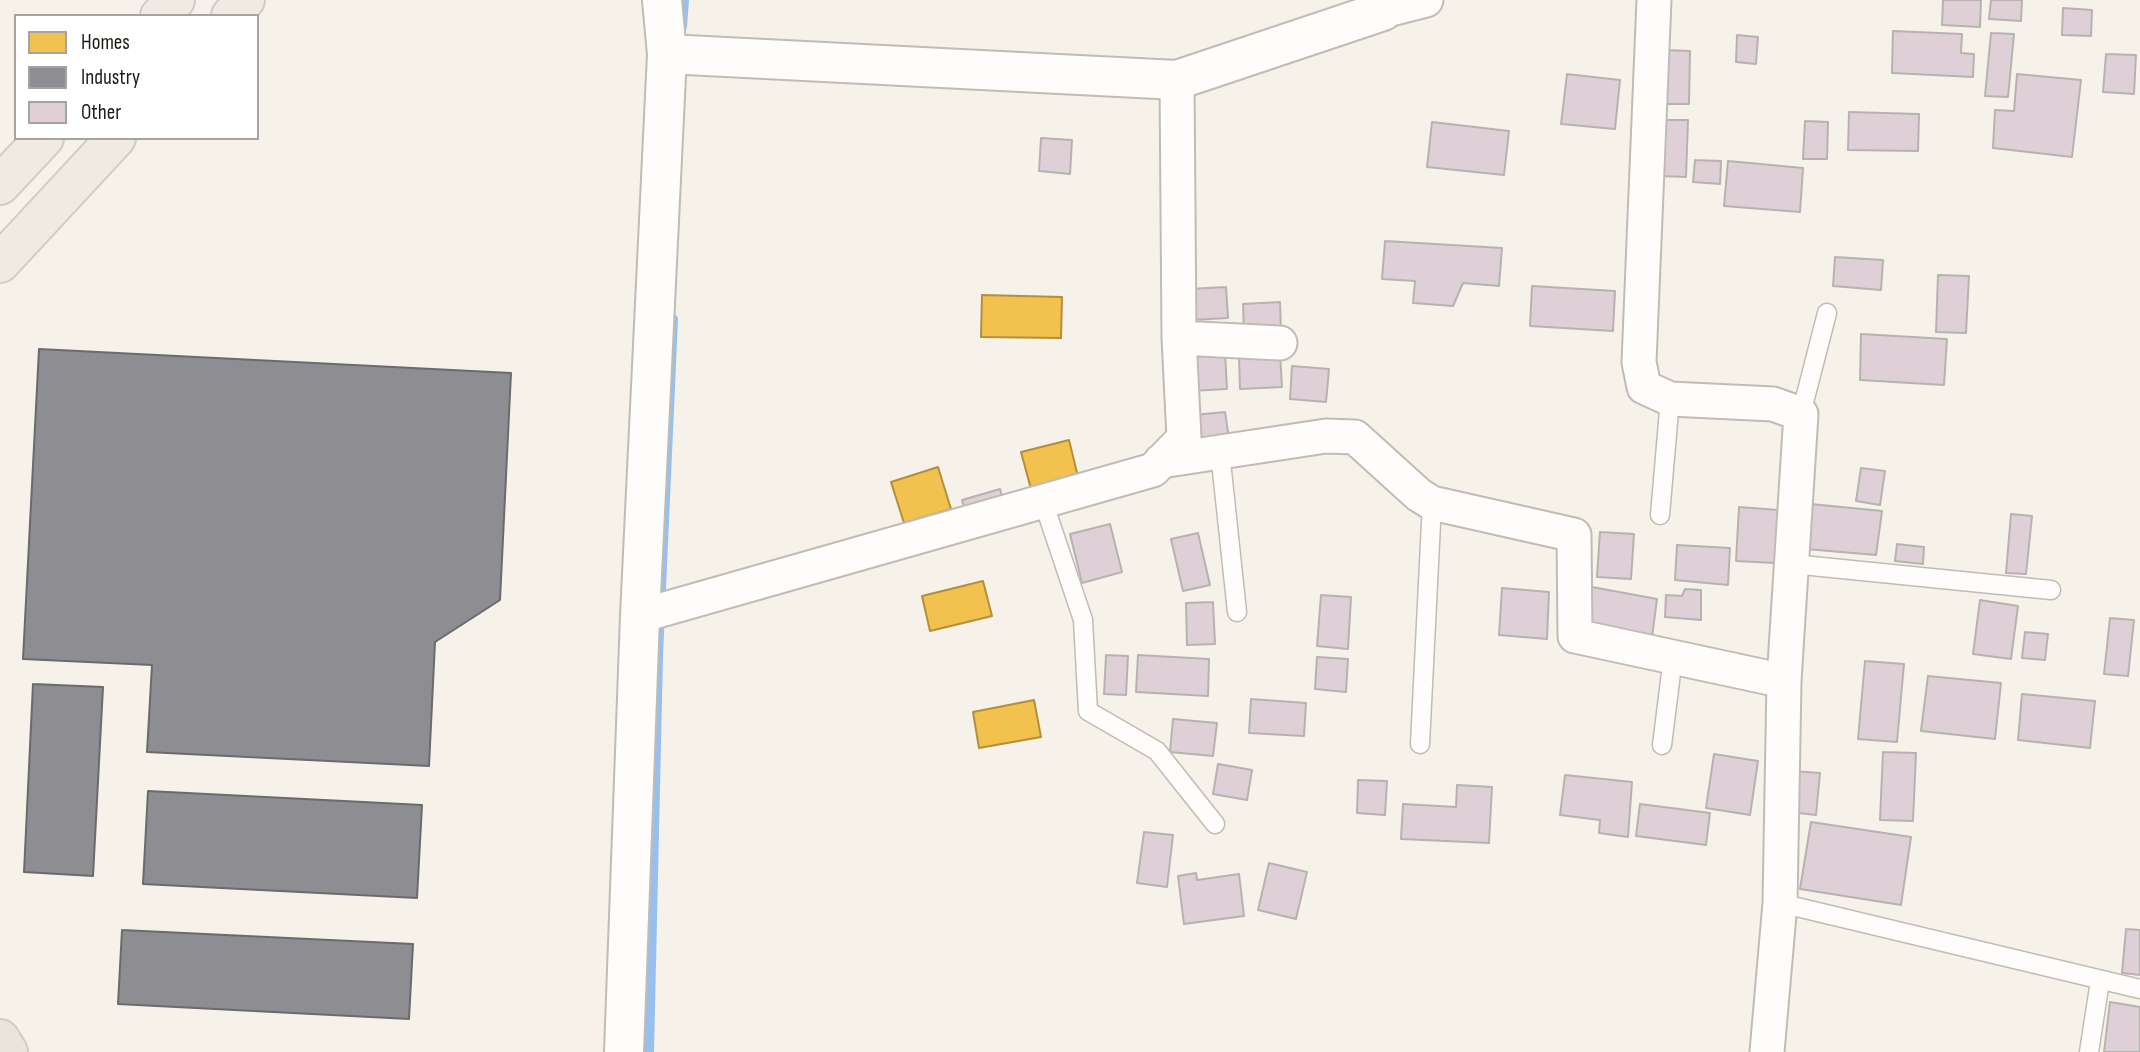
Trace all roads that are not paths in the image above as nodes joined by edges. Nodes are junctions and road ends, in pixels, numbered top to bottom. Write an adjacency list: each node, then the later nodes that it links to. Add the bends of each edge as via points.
1 (175, 0): 7 (main road)
2 (245, 0): 8 (main road)
3 (662, 0): 9 (street)
4 (1426, 0): 6 (street)
5 (1654, 0): 18 (street, via 1639,362 1644,387)
6 (1383, 5): 10 (street)
7 (162, 14)
8 (232, 14)
9 (667, 54): 10 (street); 28 (street)
10 (1177, 80): 16 (street)
11 (42, 140): 13 (main road)
12 (114, 140): 14 (main road)
13 (0, 185)
14 (0, 263)
15 (1827, 313): 19 (lane)
16 (1179, 338): 17 (street); 21 (street, via 1184,438)
17 (1280, 343)
18 (1670, 399): 19 (street, via 1773,404); 24 (lane)
19 (1801, 414): 25 (street)
20 (1220, 452): 21 (street); 23 (street, via 1326,436 1355,437); 27 (lane)
21 (1161, 461): 22 (street, via 1153,470)
22 (1043, 501): 28 (street); 33 (lane, via 1083,620 1088,711 1157,751)
23 (1432, 503): 29 (street, via 1574,535 1575,636); 31 (lane)
24 (1660, 515)
25 (1792, 564): 26 (lane); 30 (street)
26 (2051, 590)
27 (1237, 612)
28 (640, 616): 39 (street)
29 (1673, 657): 30 (street); 32 (lane)
30 (1784, 681): 34 (street)
31 (1420, 744)
32 (1662, 745)
33 (1215, 824)
34 (1780, 903): 35 (lane); 40 (street)
35 (2100, 981): 36 (lane); 41 (lane)
36 (2140, 989)
37 (0, 1040): 38 (highway)
38 (8, 1052)
39 (624, 1052)
40 (1767, 1052)
41 (2089, 1052)

